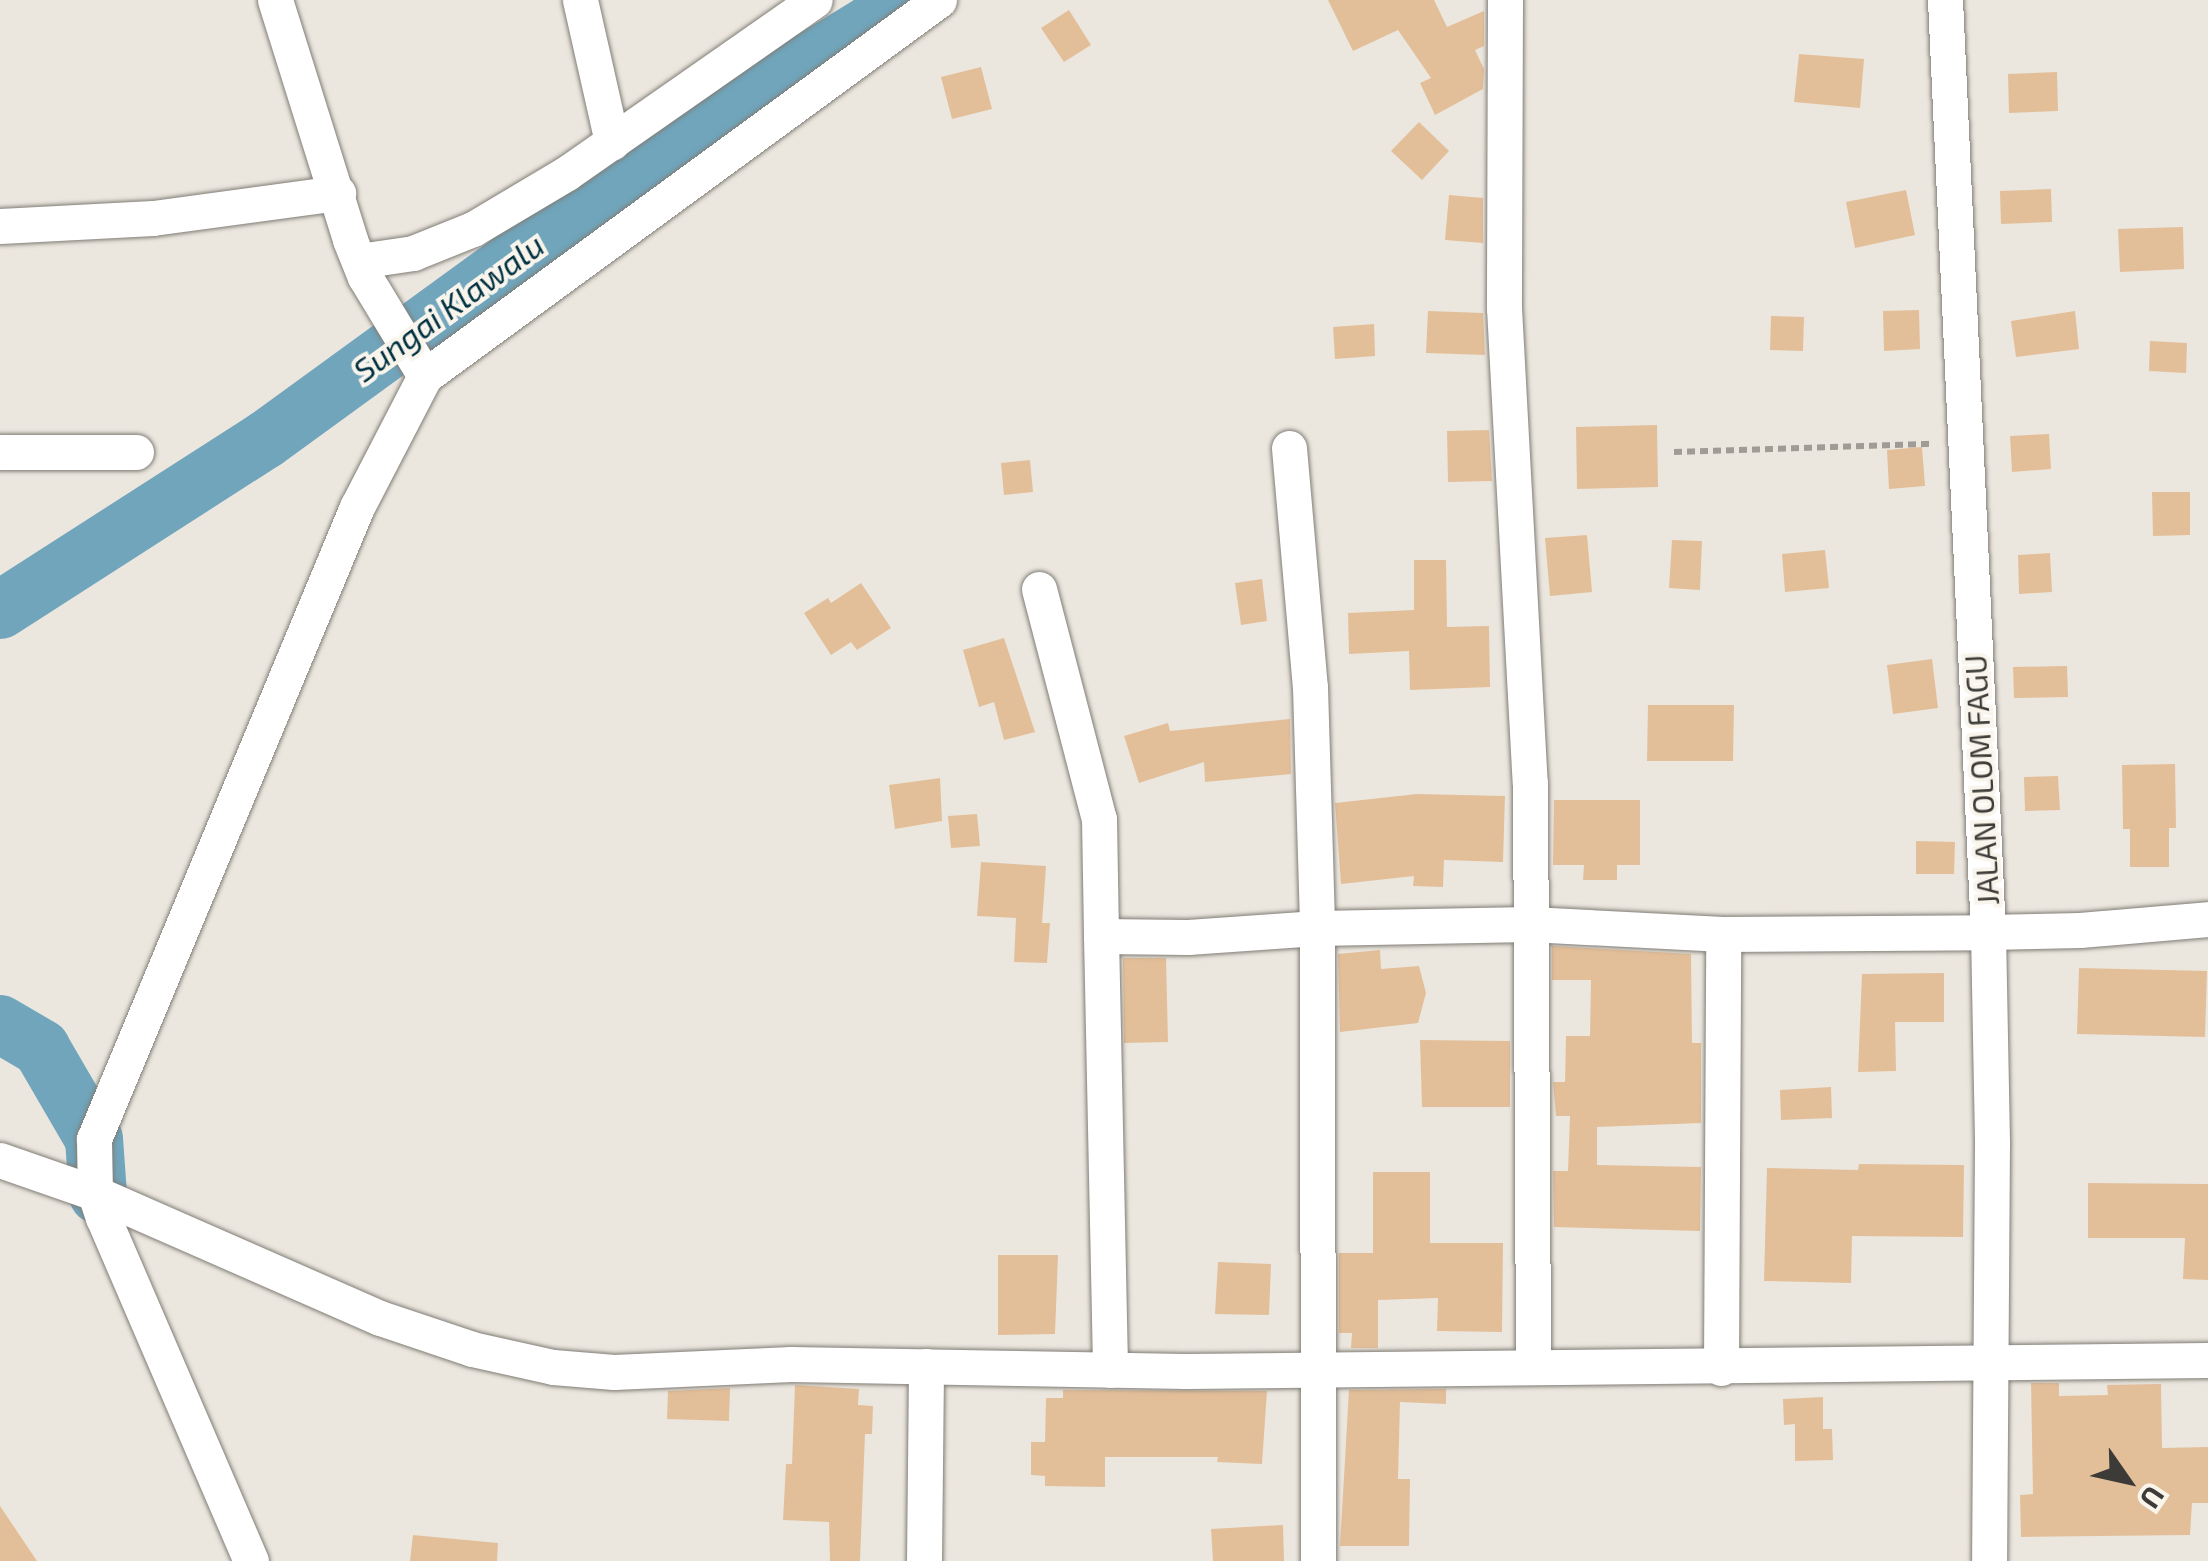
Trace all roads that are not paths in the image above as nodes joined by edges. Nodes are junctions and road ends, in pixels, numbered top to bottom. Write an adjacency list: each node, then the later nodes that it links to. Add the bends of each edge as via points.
1 (274, 0): 8 (street)
2 (580, 0): 7 (street)
3 (815, 0): 7 (street)
4 (940, 0): 11 (street)
5 (1505, 0): 17 (street, via 1504,308 1530,784)
6 (1945, 0): 19 (street, JALAN OLOM FAGU)
7 (612, 142): 10 (street, via 472,229 413,253)
8 (338, 193): 9 (street, via 154,218); 10 (street)
9 (0, 226)
10 (359, 261): 11 (street)
11 (425, 376): 23 (street, via 357,507 94,1140)
12 (1289, 448): 18 (street, via 1310,687)
13 (0, 452): 14 (street)
14 (136, 452)
15 (1039, 588): 21 (street, via 1099,819)
16 (2208, 918): 19 (street)
17 (1530, 924): 18 (street); 20 (street); 26 (street)
18 (1317, 928): 21 (street); 28 (street)
19 (1988, 932): 20 (street); 25 (street, JALAN OLOM FAGU)
20 (1723, 934): 29 (street)
21 (1101, 936): 30 (street)
22 (0, 1160): 23 (street)
23 (95, 1193): 27 (street, via 380,1318 553,1367 614,1372); 31 (street)
24 (2208, 1360): 25 (street)
25 (1988, 1363): 29 (street); 34 (street, JALAN OLOM FAGU)
26 (1532, 1364): 28 (street); 29 (street)
27 (926, 1366): 30 (street); 32 (street)
28 (1321, 1366): 30 (street); 33 (street)
29 (1720, 1368)
30 (1110, 1370)
31 (251, 1561)
32 (924, 1561)
33 (1318, 1561)
34 (1989, 1561)

